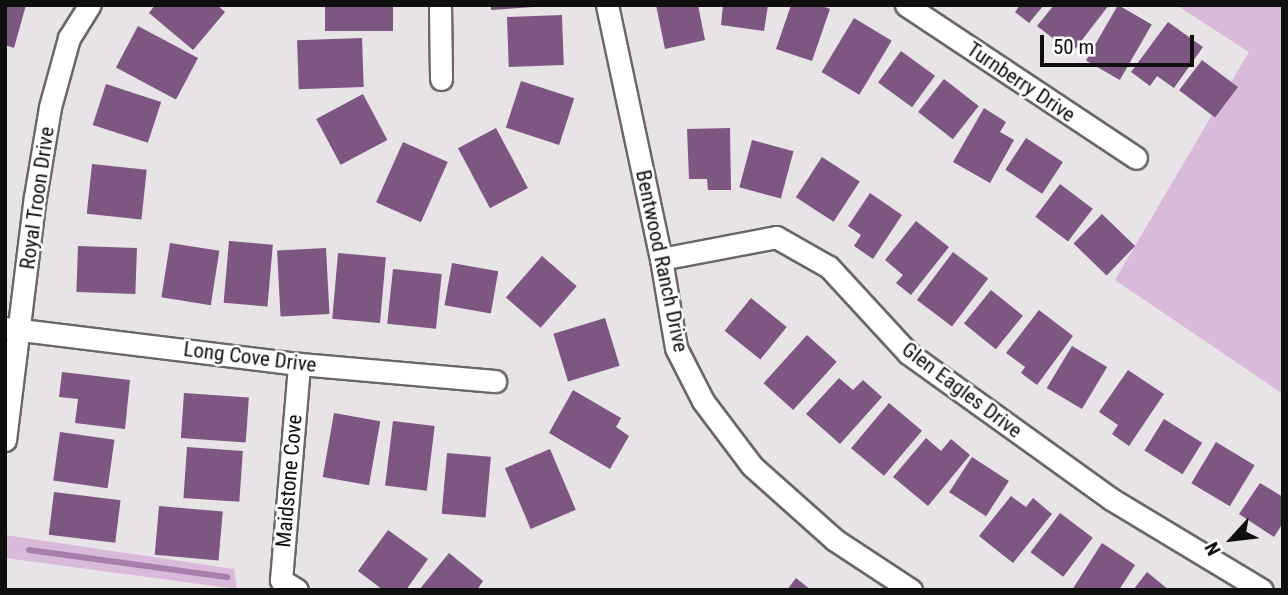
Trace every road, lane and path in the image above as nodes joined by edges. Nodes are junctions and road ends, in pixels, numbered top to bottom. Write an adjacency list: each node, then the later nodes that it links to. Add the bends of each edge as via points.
1 (90, 5): 8 (street, Royal Troon Drive, via 69,38 50,107)
2 (440, 5): 5 (street)
3 (607, 5): 7 (street, Bentwood Ranch Drive)
4 (906, 5): 6 (street, Turnberry Drive)
5 (441, 79)
6 (1136, 158)
7 (661, 259): 13 (street, Bentwood Ranch Drive, via 676,348 703,401 752,466 835,540); 14 (street, Glen Eagles Drive, via 776,237 829,267 908,353 1111,499)
8 (12, 328): 9 (street, Long Cove Drive); 11 (street, Royal Troon Drive)
9 (299, 363): 10 (street, Long Cove Drive); 12 (street, Maidstone Cove, via 281,580)
10 (495, 381)
11 (5, 440)
12 (297, 590)
13 (911, 590)
14 (1262, 590)

